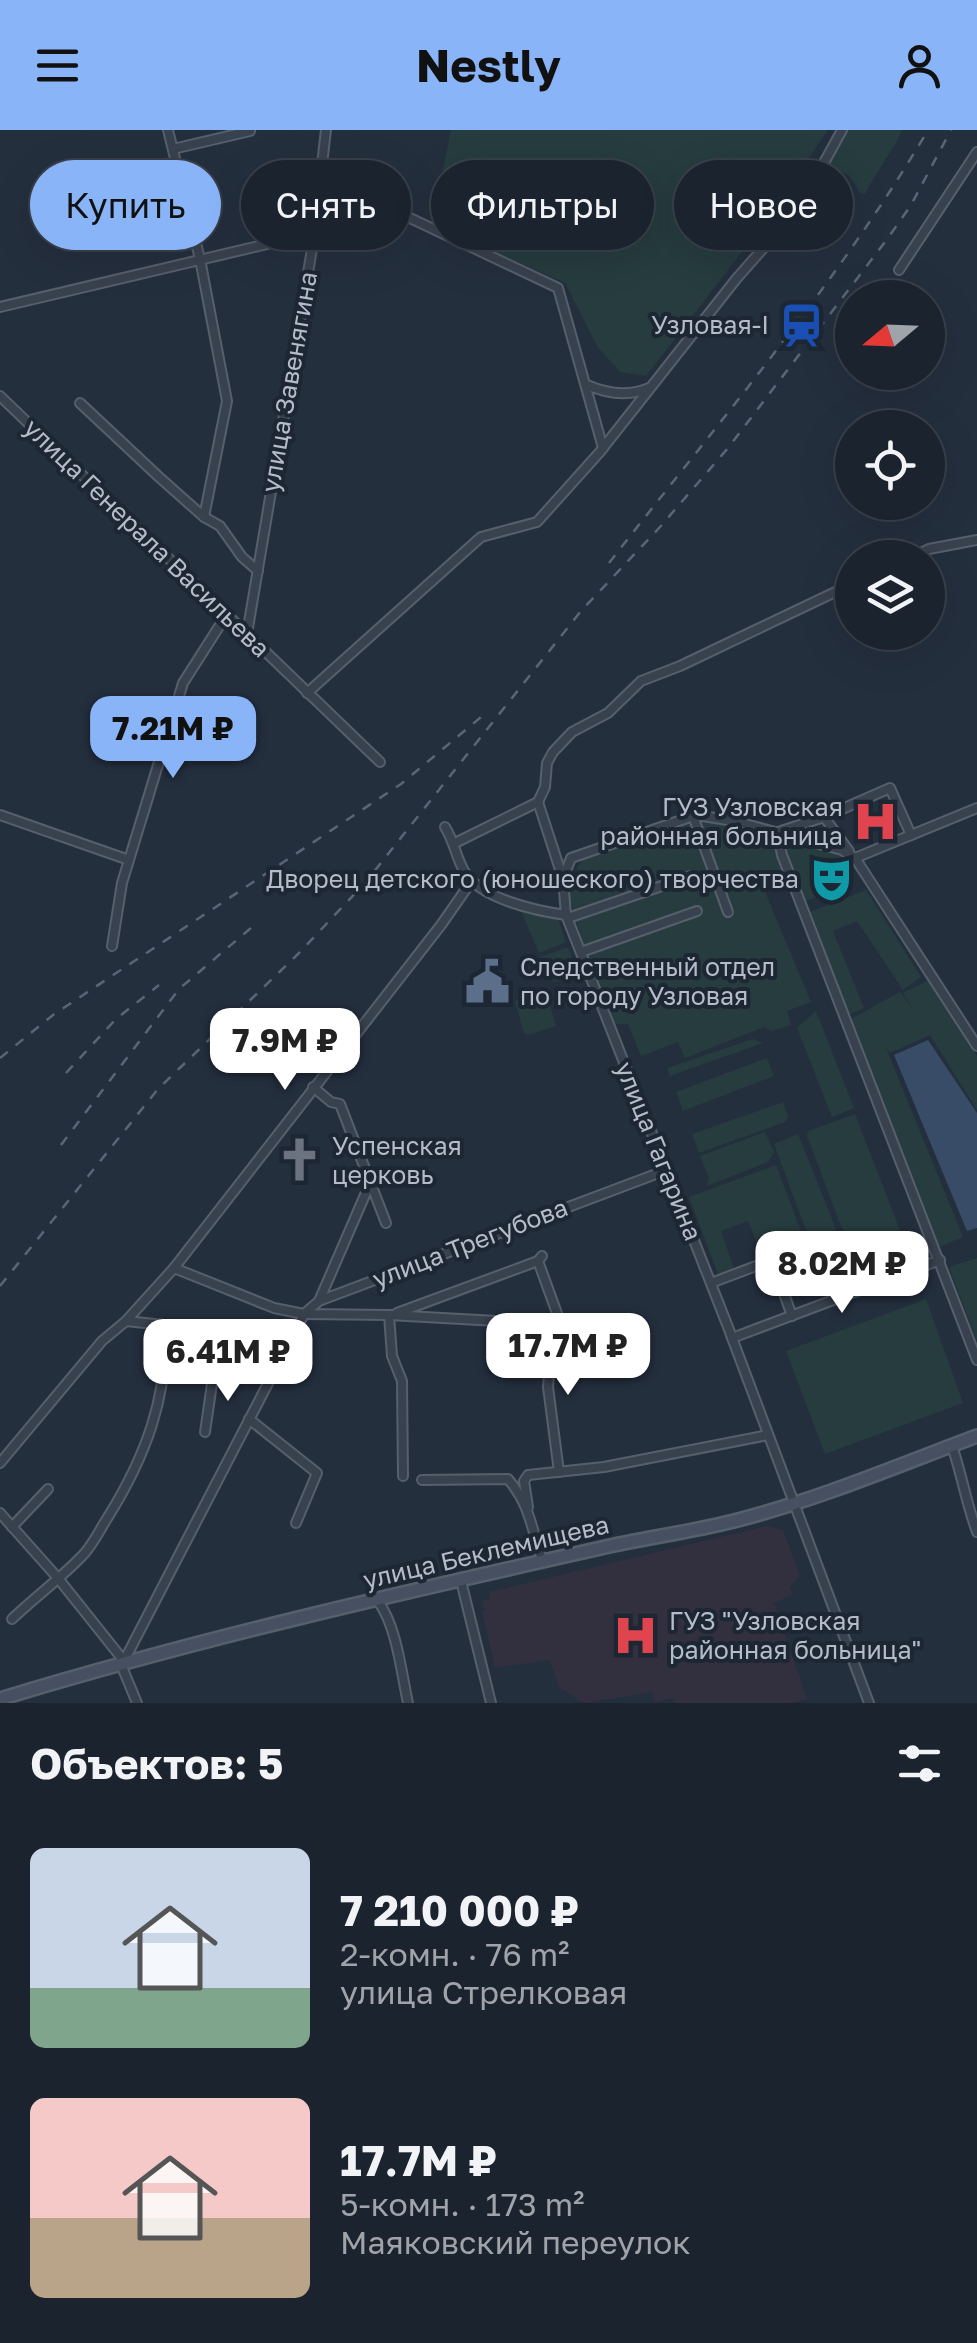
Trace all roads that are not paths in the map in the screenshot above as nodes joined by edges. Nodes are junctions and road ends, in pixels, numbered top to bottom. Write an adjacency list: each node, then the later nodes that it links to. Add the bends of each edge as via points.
1 (168, 130): 5 (street)
2 (326, 130): 7 (street, улица Завенягина)
3 (842, 130): 15 (street, via 799,208)
4 (250, 131): 5 (street)
5 (173, 149): 11 (street)
6 (977, 152): 12 (street)
7 (321, 160)
8 (411, 218): 14 (street, via 558,288)
9 (241, 250): 11 (street)
10 (311, 250): 22 (street, улица Завенягина)
11 (200, 259): 13 (street); 19 (street, via 227,401)
12 (899, 270)
13 (0, 307)
14 (587, 385): 15 (street, via 632,394); 18 (street)
15 (655, 385): 18 (street)
16 (0, 396): 24 (street, улица Генерала Васильева)
17 (80, 403): 19 (street)
18 (603, 448): 26 (street, via 537,522 481,538)
19 (204, 517): 22 (street)
20 (977, 540): 21 (street)
21 (945, 546)
22 (258, 571): 25 (street, улица Завенягина)
23 (835, 592): 28 (street, via 641,681 553,752)
24 (227, 614): 25 (street, улица Генерала Васильева); 38 (street, via 183,683)
25 (247, 634): 26 (street, улица Генерала Васильева)
26 (307, 693): 27 (street, улица Генерала Васильева)
27 (380, 762)
28 (538, 802): 36 (street); 40 (street, улица Гагарина)
29 (977, 808): 35 (street)
30 (0, 815): 38 (street)
31 (693, 816): 34 (street); 40 (street, via 571,858); 43 (street)
32 (824, 817): 34 (street); 35 (street, via 892,788); 37 (street)
33 (445, 827): 36 (street)
34 (777, 832): 37 (street); 52 (street)
35 (911, 835): 37 (street)
36 (454, 842): 41 (street)
37 (855, 858): 47 (street)
38 (129, 860): 45 (street)
39 (691, 876): 44 (street)
40 (562, 879): 44 (street, улица Гагарина)
41 (471, 882): 44 (street, via 516,904); 48 (street)
42 (697, 911): 46 (street)
43 (728, 912)
44 (567, 916): 46 (street, улица Гагарина)
45 (112, 946)
46 (581, 952): 49 (street, улица Гагарина)
47 (977, 1046)
48 (313, 1087): 50 (street, via 340,1104); 53 (street)
49 (664, 1170): 54 (street, улица Гагарина); 55 (street, улица Трегубова)
50 (370, 1182): 51 (street); 55 (street)
51 (386, 1223)
52 (940, 1260): 58 (street); 65 (street)
53 (174, 1268): 56 (street); 59 (street)
54 (711, 1283): 58 (street, via 772,1260); 62 (street, улица Гагарина)
55 (319, 1301): 56 (street, улица Трегубова)
56 (304, 1314): 57 (street, улица Трегубова); 61 (street)
57 (391, 1315): 60 (street, улица Трегубова); 60 (street, улица Трегубова, via 540,1258); 73 (street, via 392,1356 402,1381)
58 (792, 1316): 62 (street)
59 (126, 1321): 64 (street, via 164,1325); 71 (street)
60 (554, 1324): 72 (street, via 548,1387)
61 (293, 1334): 63 (street); 66 (street)
62 (732, 1338): 68 (street, улица Гагарина)
63 (213, 1342): 64 (street); 67 (street)
64 (165, 1348): 83 (street, via 155,1419 133,1476 85,1554)
65 (977, 1360)
66 (249, 1419): 79 (street, via 317,1473); 87 (street)
67 (205, 1432)
68 (768, 1435): 72 (street); 76 (street, улица Гагарина)
69 (977, 1436): 70 (main road, улица Беклемищева)
70 (952, 1446): 76 (main road, улица Беклемищева); 81 (street)
71 (0, 1463)
72 (559, 1472): 77 (street, via 528,1475)
73 (402, 1476)
74 (422, 1480): 77 (street, via 508,1479)
75 (48, 1488): 80 (street)
76 (793, 1504): 82 (main road, улица Беклемищева); 92 (street, улица Гагарина)
77 (528, 1506): 82 (street)
78 (0, 1513): 80 (street)
79 (296, 1523)
80 (12, 1527): 83 (street)
81 (977, 1532)
82 (543, 1562): 84 (main road, улица Беклемищева)
83 (57, 1577): 86 (street); 87 (street)
84 (462, 1581): 85 (main road, улица Беклемищева); 91 (street)
85 (378, 1601): 87 (main road, улица Беклемищева); 90 (street)
86 (12, 1618)
87 (122, 1662): 88 (main road, улица Беклемищева); 89 (street)
88 (0, 1699)
89 (137, 1703)
90 (408, 1703)
91 (491, 1703)
92 (868, 1703)

